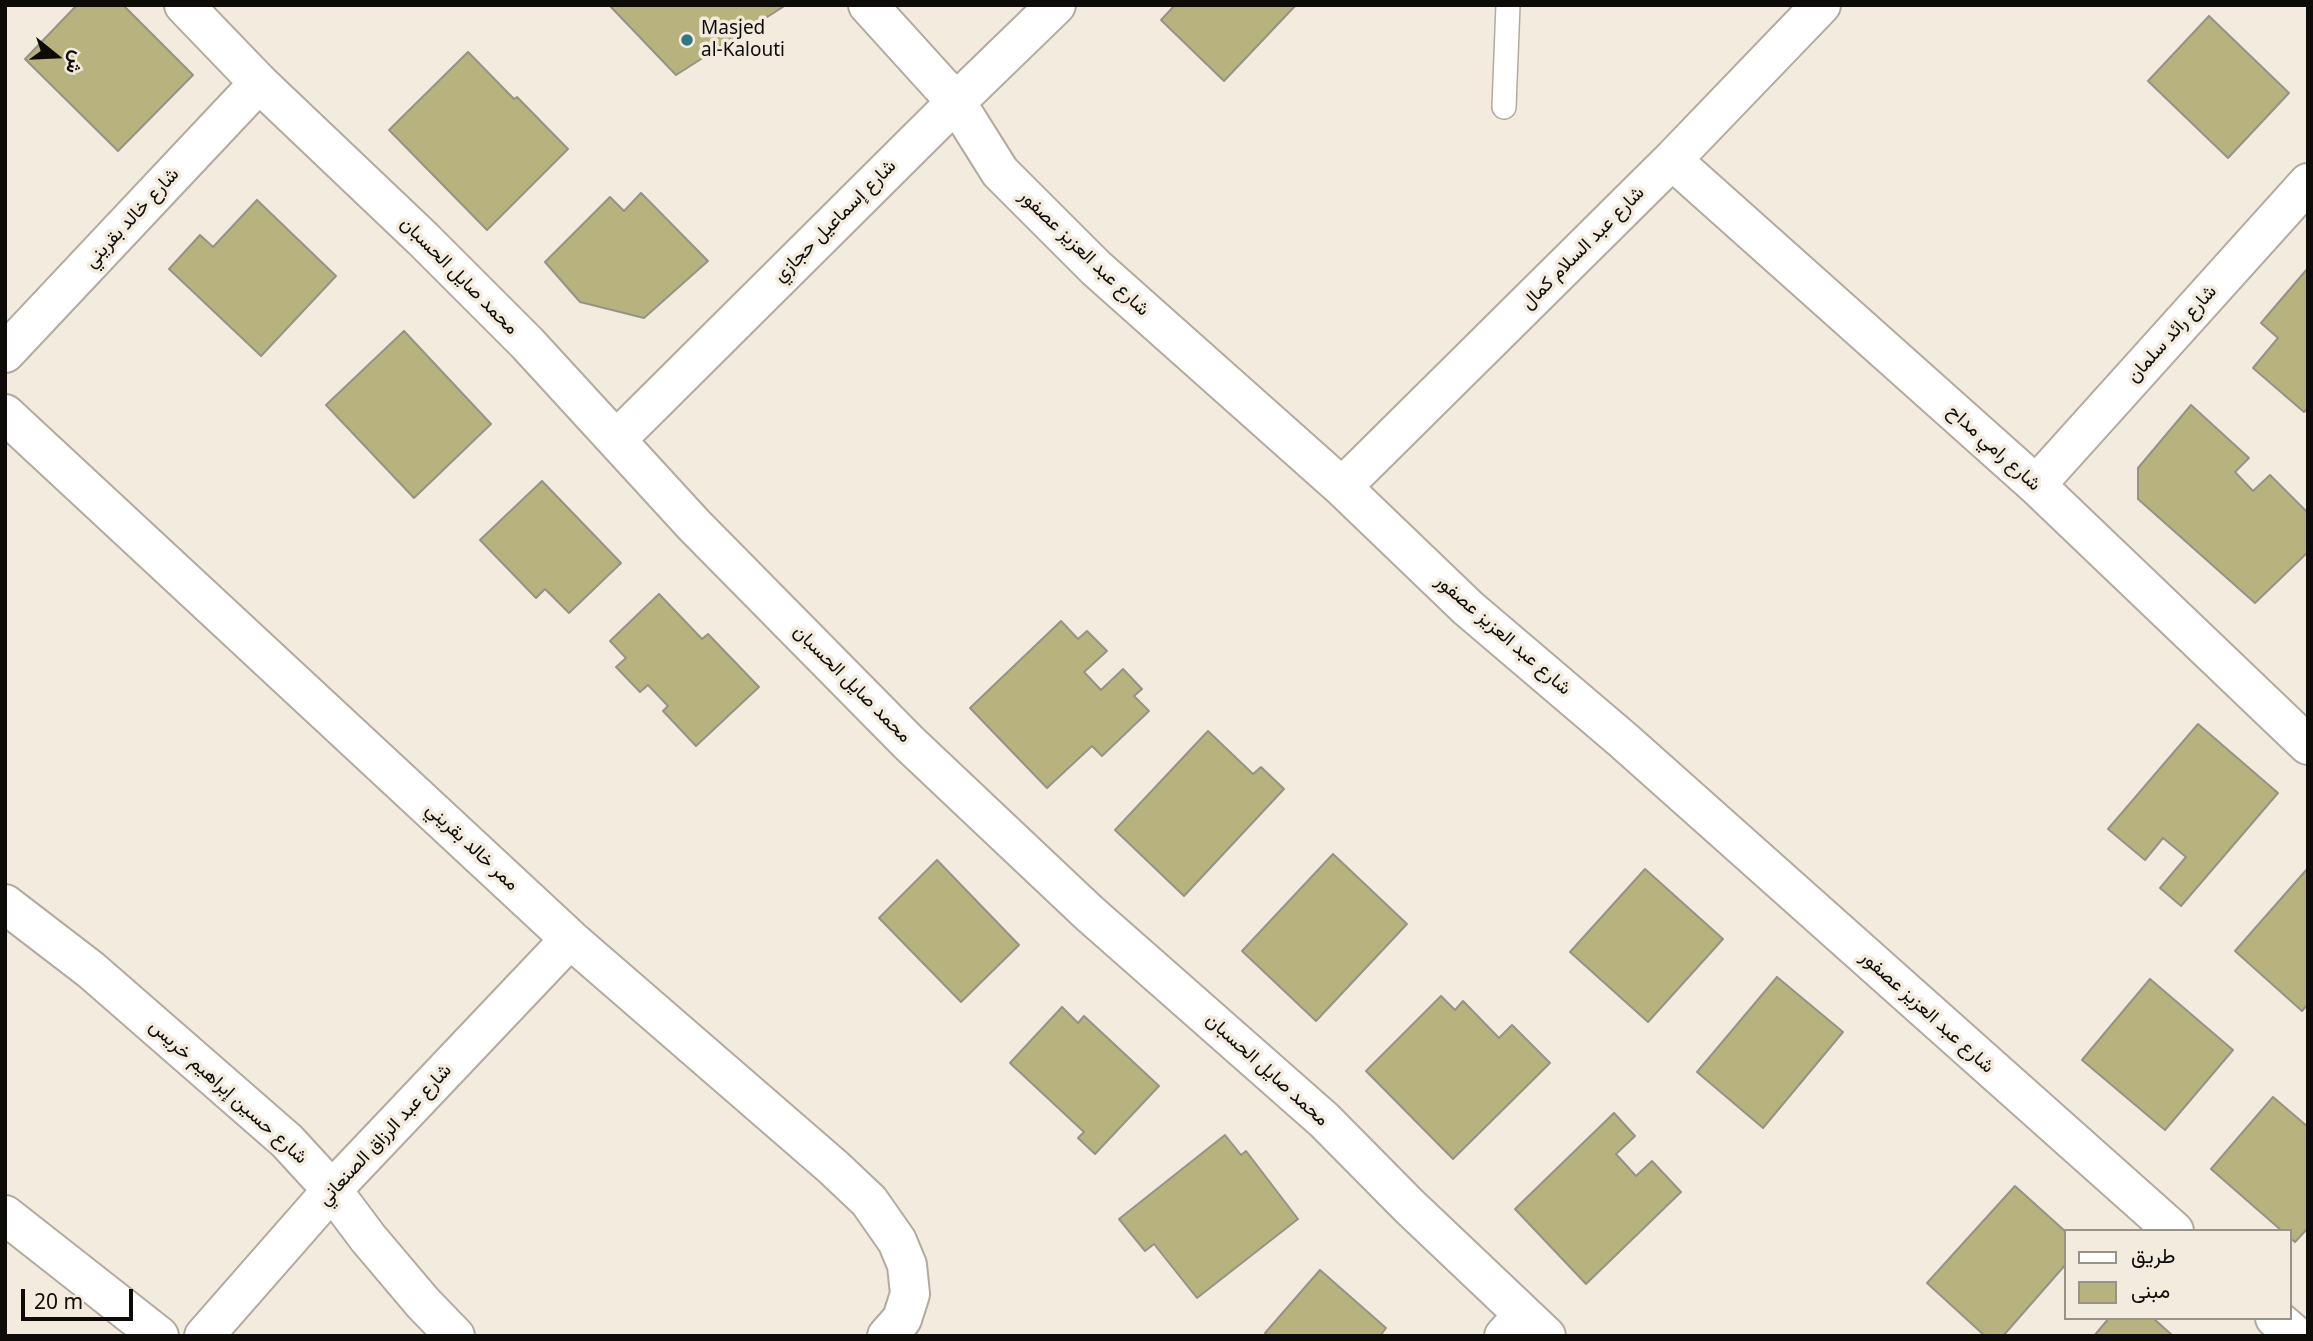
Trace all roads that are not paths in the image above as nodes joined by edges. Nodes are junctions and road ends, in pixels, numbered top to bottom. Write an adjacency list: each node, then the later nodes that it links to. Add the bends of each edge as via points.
1 (184, 5): 6 (street, محمد صايل الحسبان)
2 (868, 5): 7 (street, شارع عبد العزيز عصفور)
3 (1056, 5): 7 (street, شارع إسماعيل حجازي)
4 (1508, 5): 8 (lane)
5 (1821, 5): 9 (street, شارع عبد السلام كمال)
6 (259, 83): 11 (street, شارع خالد بقريني); 13 (street, محمد صايل الحسبان, via 527,343)
7 (956, 102): 13 (street, شارع إسماعيل حجازي); 15 (street, شارع عبد العزيز عصفور, via 1000,172 1045,219)
8 (1504, 107)
9 (1672, 160): 14 (street, شارع رامي مداح); 15 (street, شارع عبد السلام كمال)
10 (2308, 183): 14 (street, شارع رائد سلمان)
11 (9, 342)
12 (5, 414): 18 (street, ممر خالد بقريني)
13 (617, 439): 23 (street, محمد صايل الحسبان, via 703,534 909,743 1089,913 1324,1120)
14 (2036, 485): 16 (street, شارع رامي مداح)
15 (1342, 487): 21 (street, شارع عبد العزيز عصفور, via 1468,608)
16 (2308, 745)
17 (5, 904): 19 (street, شارع حسين إبراهيم خريس, via 179,1045 287,1141)
18 (570, 939): 19 (street, شارع عبد الرزاق الصنعاني); 27 (street, ممر خالد بقريني, via 869,1202 897,1241 907,1265 910,1294 902,1319)
19 (332, 1190): 25 (street, شارع عبد الرزاق الصنعاني); 26 (street, شارع حسين إبراهيم خريس)
20 (5, 1215): 24 (street)
21 (2172, 1229)
22 (2277, 1320): 28 (street)
23 (1525, 1329)
24 (159, 1336)
25 (205, 1336)
26 (455, 1336)
27 (887, 1336)
28 (2296, 1336)

